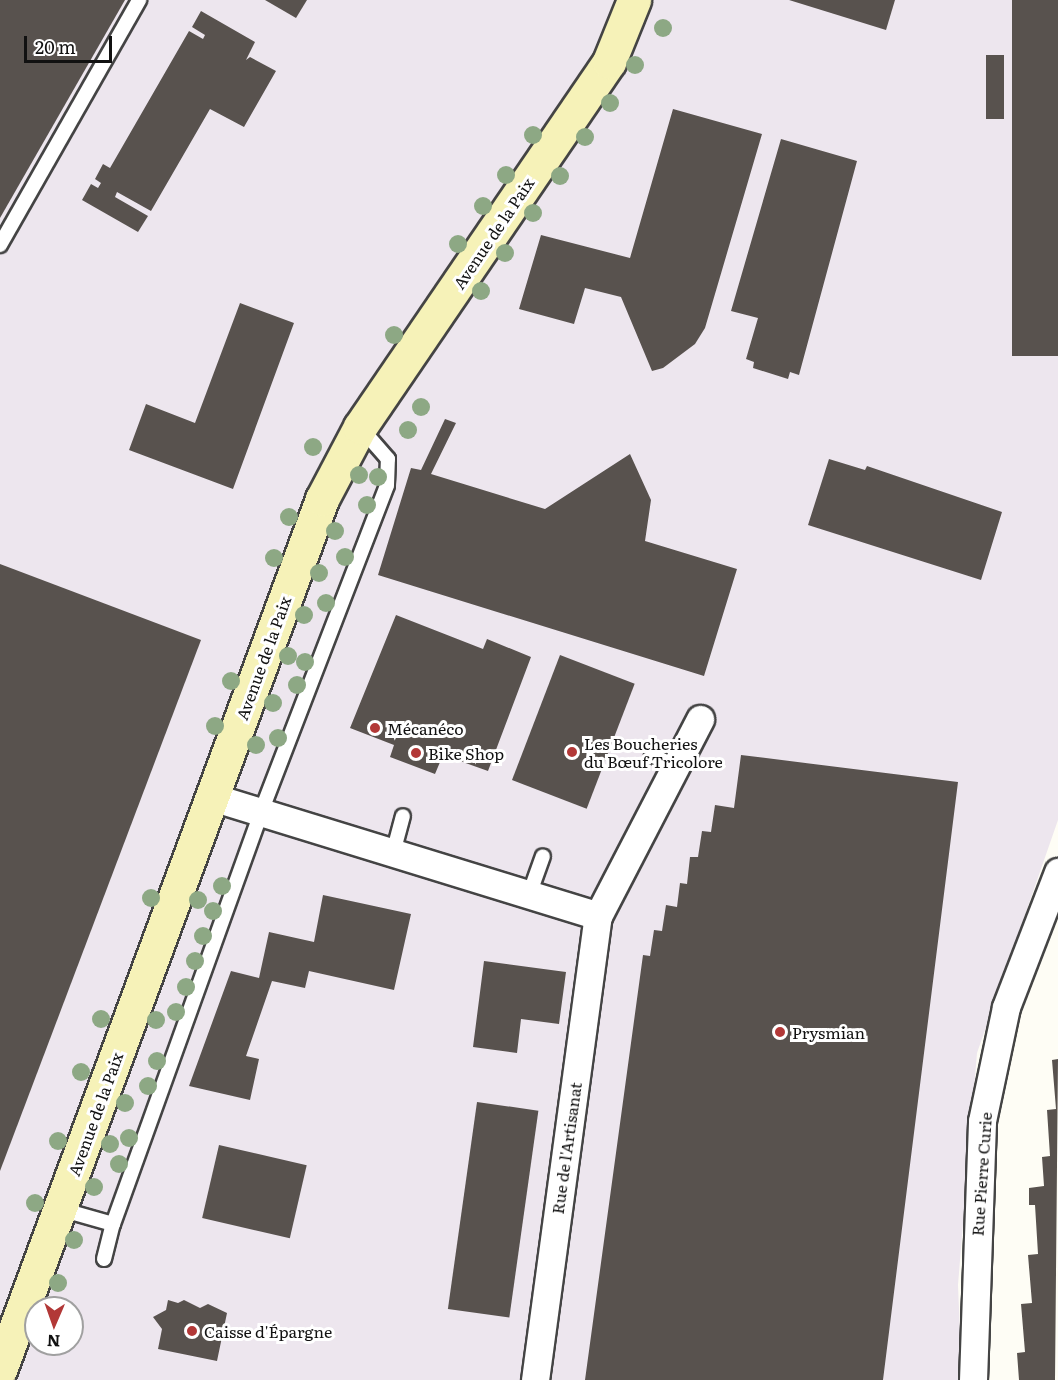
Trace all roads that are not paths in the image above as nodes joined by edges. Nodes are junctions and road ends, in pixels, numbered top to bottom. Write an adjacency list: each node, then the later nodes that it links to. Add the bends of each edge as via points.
1 (139, 0): 3 (lane)
2 (634, 0): 4 (main road, Avenue de la Paix, via 609,62)
3 (0, 245)
4 (360, 427): 8 (main road, Avenue de la Paix, via 322,499); 9 (lane, via 388,459 387,485)
5 (700, 719): 7 (street, Rue de l'Artisanat)
6 (652, 755): 7 (lane)
7 (677, 767): 15 (street, Rue de l'Artisanat)
8 (212, 797): 9 (street); 16 (main road, Avenue de la Paix)
9 (261, 812): 11 (street); 17 (lane)
10 (404, 816): 11 (lane)
11 (393, 853): 14 (street)
12 (543, 856): 14 (lane)
13 (1058, 872): 21 (street, Rue Pierre Curie, via 1006,1007 982,1121)
14 (529, 895): 15 (street)
15 (598, 916): 20 (street, Rue de l'Artisanat)
16 (60, 1209): 17 (lane); 19 (main road, Avenue de la Paix)
17 (113, 1224): 18 (lane)
18 (104, 1259)
19 (0, 1370)
20 (535, 1380)
21 (973, 1380)

